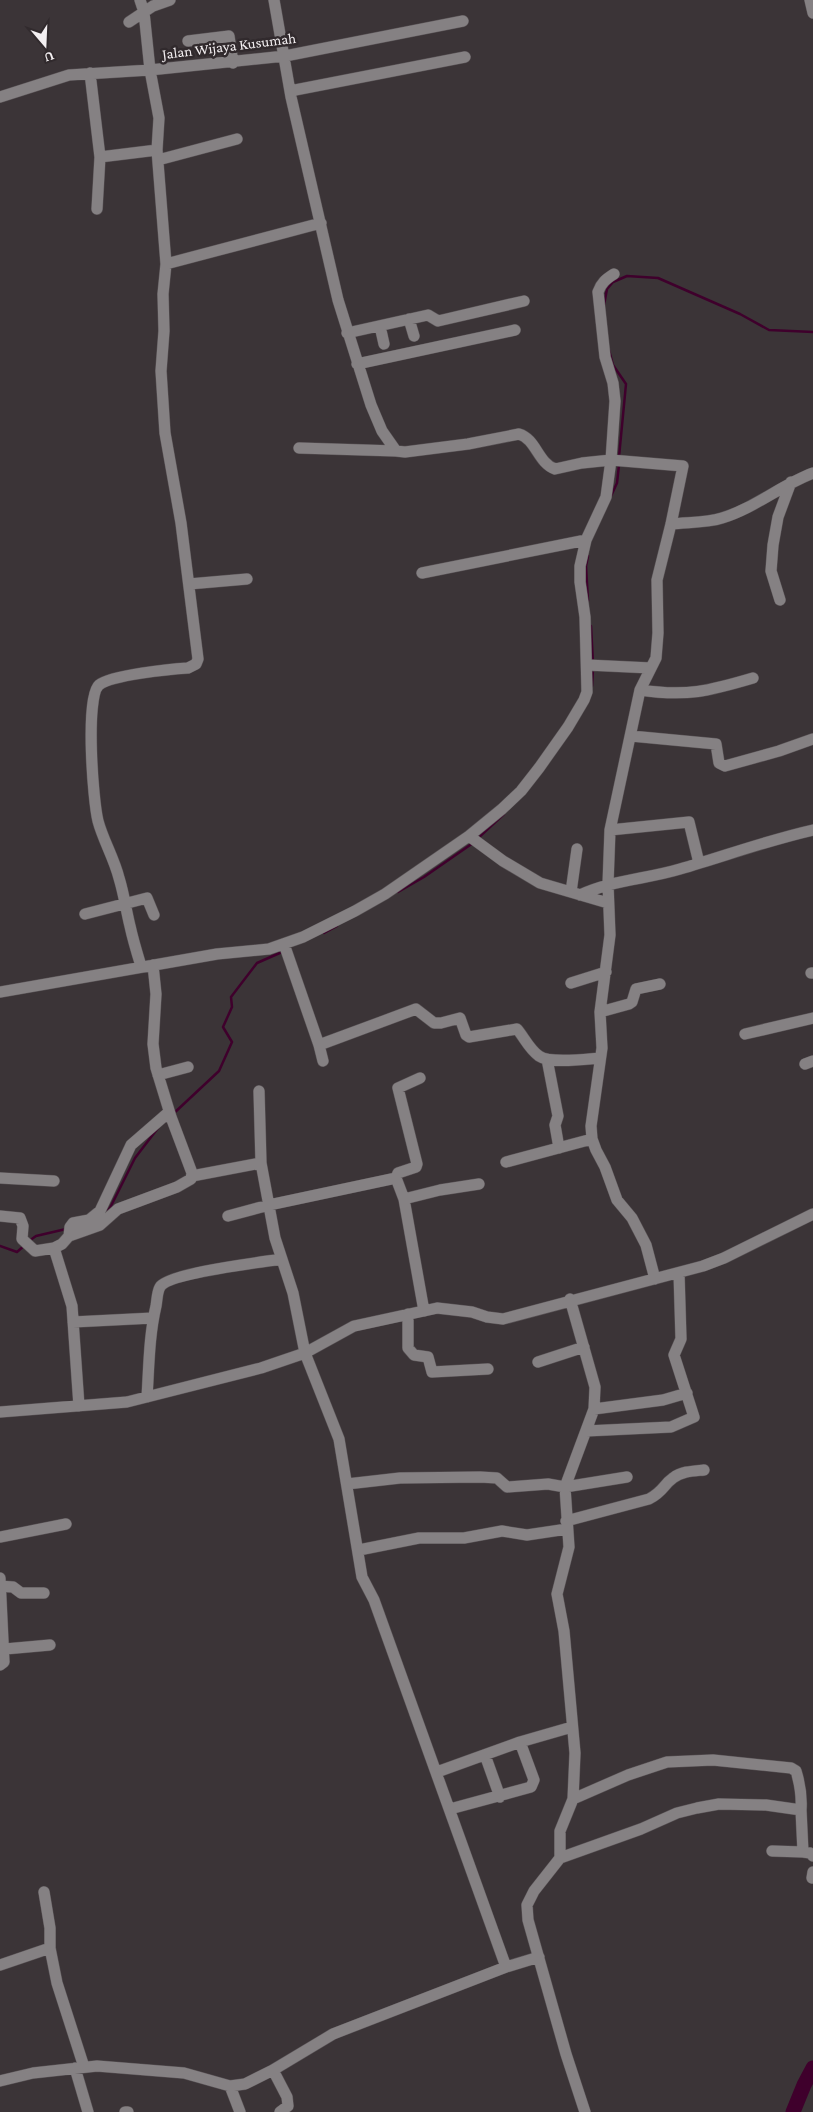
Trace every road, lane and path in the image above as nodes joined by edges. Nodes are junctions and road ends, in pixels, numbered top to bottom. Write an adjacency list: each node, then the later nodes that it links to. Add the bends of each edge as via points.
1 (140, 0): 5 (street)
2 (170, 0): 5 (street)
3 (274, 0): 10 (street)
4 (810, 0): 6 (street)
5 (144, 12): 8 (street); 13 (street)
6 (813, 14)
7 (462, 21): 10 (street, Jalan Wijaya Kusumah)
8 (129, 22)
9 (188, 41): 12 (street, via 229,36)
10 (285, 56): 12 (street, Jalan Wijaya Kusumah); 15 (street)
11 (464, 57): 15 (street)
12 (232, 63): 13 (street, Jalan Wijaya Kusumah)
13 (150, 70): 14 (street, Jalan Wijaya Kusumah); 18 (street, via 159,118)
14 (90, 73): 16 (street, Jalan Wijaya Kusumah, via 69,75); 19 (street)
15 (290, 91): 21 (street)
16 (0, 97)
17 (237, 139): 18 (street)
18 (158, 155): 19 (street); 22 (street)
19 (100, 156): 20 (street)
20 (97, 209)
21 (322, 223): 22 (street); 28 (street)
22 (166, 264): 41 (street, via 161,371 165,433)
23 (614, 274): 34 (street, via 606,279 598,292 605,357 615,401)
24 (524, 301): 25 (street, via 438,321 428,315)
25 (410, 319): 26 (street); 29 (street)
26 (380, 326): 28 (street); 30 (street)
27 (515, 330): 31 (street)
28 (347, 333): 31 (street)
29 (414, 336)
30 (384, 344)
31 (357, 364): 33 (street, via 382,431)
32 (300, 448): 33 (street)
33 (396, 451): 34 (street, via 468,444 519,434 526,437 544,463 555,469)
34 (616, 460): 37 (street, via 683,466); 38 (street, via 606,497)
35 (813, 473): 36 (street)
36 (791, 482): 37 (street, via 755,504 723,518); 42 (street, via 778,517 773,545 771,571)
37 (671, 524): 44 (street, via 657,580 657,649)
38 (586, 540): 39 (street); 43 (street, via 579,575)
39 (422, 573)
40 (247, 579): 41 (street)
41 (189, 584): 57 (street, via 196,664 103,683 95,693 92,761 96,810)
42 (780, 600)
43 (591, 665): 44 (street); 51 (street, via 587,692 568,727 521,791)
44 (651, 668): 46 (street)
45 (753, 678): 46 (street, via 695,693)
46 (640, 690): 47 (street)
47 (631, 736): 48 (street, via 716,744 719,763 725,766); 49 (street)
48 (813, 739)
49 (610, 830): 53 (street, via 688,822); 54 (street)
50 (813, 830): 53 (street, via 771,839)
51 (473, 840): 55 (street, via 540,883); 60 (street, via 385,894)
52 (577, 849): 55 (street)
53 (699, 862): 54 (street)
54 (608, 884): 55 (street); 56 (street)
55 (575, 893): 56 (street)
56 (608, 903): 63 (street, via 610,935)
57 (126, 904): 58 (street); 59 (street, via 147,898); 62 (street)
58 (85, 914)
59 (154, 916)
60 (286, 948): 61 (street, via 217,954); 70 (street)
61 (153, 965): 62 (street); 75 (street, via 156,994 153,1044)
62 (141, 966): 66 (street)
63 (606, 972): 64 (street); 67 (street)
64 (571, 983)
65 (660, 984): 67 (street, via 636,989 629,1004)
66 (0, 992)
67 (600, 1012): 71 (street)
68 (813, 1018): 69 (street)
69 (744, 1034)
70 (319, 1045): 72 (street, via 416,1008 434,1022 460,1018 469,1037 517,1029 538,1056); 73 (street)
71 (600, 1058): 72 (street); 79 (street)
72 (547, 1059): 80 (street, via 559,1117 555,1126)
73 (323, 1061)
74 (188, 1067): 75 (street)
75 (158, 1075): 78 (street)
76 (420, 1078): 85 (street, via 398,1088 417,1164 400,1172)
77 (259, 1091): 81 (street)
78 (170, 1114): 83 (street); 93 (street, via 131,1145)
79 (592, 1139): 80 (street); 97 (street, via 617,1200 632,1218 646,1245)
80 (559, 1148): 82 (street)
81 (262, 1162): 83 (street); 89 (street)
82 (506, 1162)
83 (192, 1176): 93 (street, via 185,1184 118,1209)
84 (0, 1178): 86 (street)
85 (396, 1178): 88 (street); 89 (street)
86 (54, 1181)
87 (479, 1184): 88 (street)
88 (404, 1199): 99 (street)
89 (269, 1205): 92 (street); 95 (street)
90 (813, 1214): 96 (street, via 724,1258)
91 (0, 1216): 94 (street, via 22,1222 22,1239 32,1250 40,1252)
92 (228, 1216)
93 (97, 1221): 94 (street, via 73,1223 62,1244)
94 (54, 1248): 102 (street, via 70,1298)
95 (282, 1259): 101 (street, via 238,1265 166,1282 160,1287); 104 (street, via 293,1293)
96 (679, 1273): 97 (street); 107 (street, via 681,1339 674,1355)
97 (655, 1279): 98 (street)
98 (570, 1299): 99 (street, via 502,1318 437,1308); 103 (street)
99 (424, 1310): 100 (street)
100 (408, 1314): 104 (street, via 354,1326); 106 (street, via 408,1348 414,1355 428,1357 432,1372)
101 (153, 1318): 102 (street); 108 (street)
102 (73, 1322): 109 (street)
103 (584, 1348): 105 (street); 110 (street, via 595,1387)
104 (305, 1353): 108 (street); 115 (street, via 333,1420)
105 (538, 1362)
106 (488, 1369)
107 (688, 1393): 110 (street, via 663,1400); 112 (street, via 694,1417 682,1423 671,1427)
108 (148, 1397): 109 (street)
109 (79, 1406): 111 (street)
110 (594, 1409): 112 (street)
111 (0, 1412)
112 (586, 1431): 116 (street)
113 (704, 1470): 118 (street, via 675,1476 661,1492 649,1499)
114 (627, 1477): 116 (street)
115 (347, 1484): 116 (street, via 400,1478 480,1477 497,1478 507,1487); 120 (street)
116 (565, 1486): 118 (street)
117 (66, 1524): 119 (street)
118 (567, 1525): 120 (street, via 527,1535 502,1531 464,1538 419,1538); 126 (street, via 569,1547 557,1594 564,1632)
119 (0, 1537)
120 (359, 1550): 129 (street, via 362,1577 374,1600)
121 (0, 1583): 122 (street, via 21,1593); 124 (street)
122 (44, 1593)
123 (50, 1645): 124 (street)
124 (5, 1649): 125 (street, via 4,1662)
125 (0, 1665)
126 (572, 1727): 127 (street); 131 (street, via 575,1753)
127 (520, 1742): 128 (street); 130 (street, via 534,1783 529,1788)
128 (485, 1755): 129 (street); 130 (street)
129 (437, 1772): 132 (street)
130 (500, 1797): 132 (street)
131 (572, 1799): 133 (street, via 667,1762 713,1760 791,1768 796,1771); 136 (street, via 560,1831)
132 (450, 1809): 143 (street)
133 (801, 1810): 135 (street); 136 (street, via 728,1804 697,1808)
134 (772, 1851): 135 (street)
135 (808, 1854)
136 (560, 1858): 141 (street, via 527,1905)
137 (813, 1872): 138 (street)
138 (812, 1878)
139 (44, 1892): 140 (street)
140 (50, 1948): 142 (street); 144 (street)
141 (539, 1957): 143 (street); 151 (street)
142 (0, 1965)
143 (506, 1967): 145 (street, via 333,2034)
144 (80, 2067): 146 (street, via 33,2072); 147 (street, via 184,2073); 148 (street)
145 (273, 2070): 147 (street, via 244,2084); 150 (street, via 287,2096 288,2106)
146 (0, 2081)
147 (230, 2086): 149 (street)
148 (88, 2112)
149 (240, 2112)
150 (280, 2112)
151 (585, 2112)

